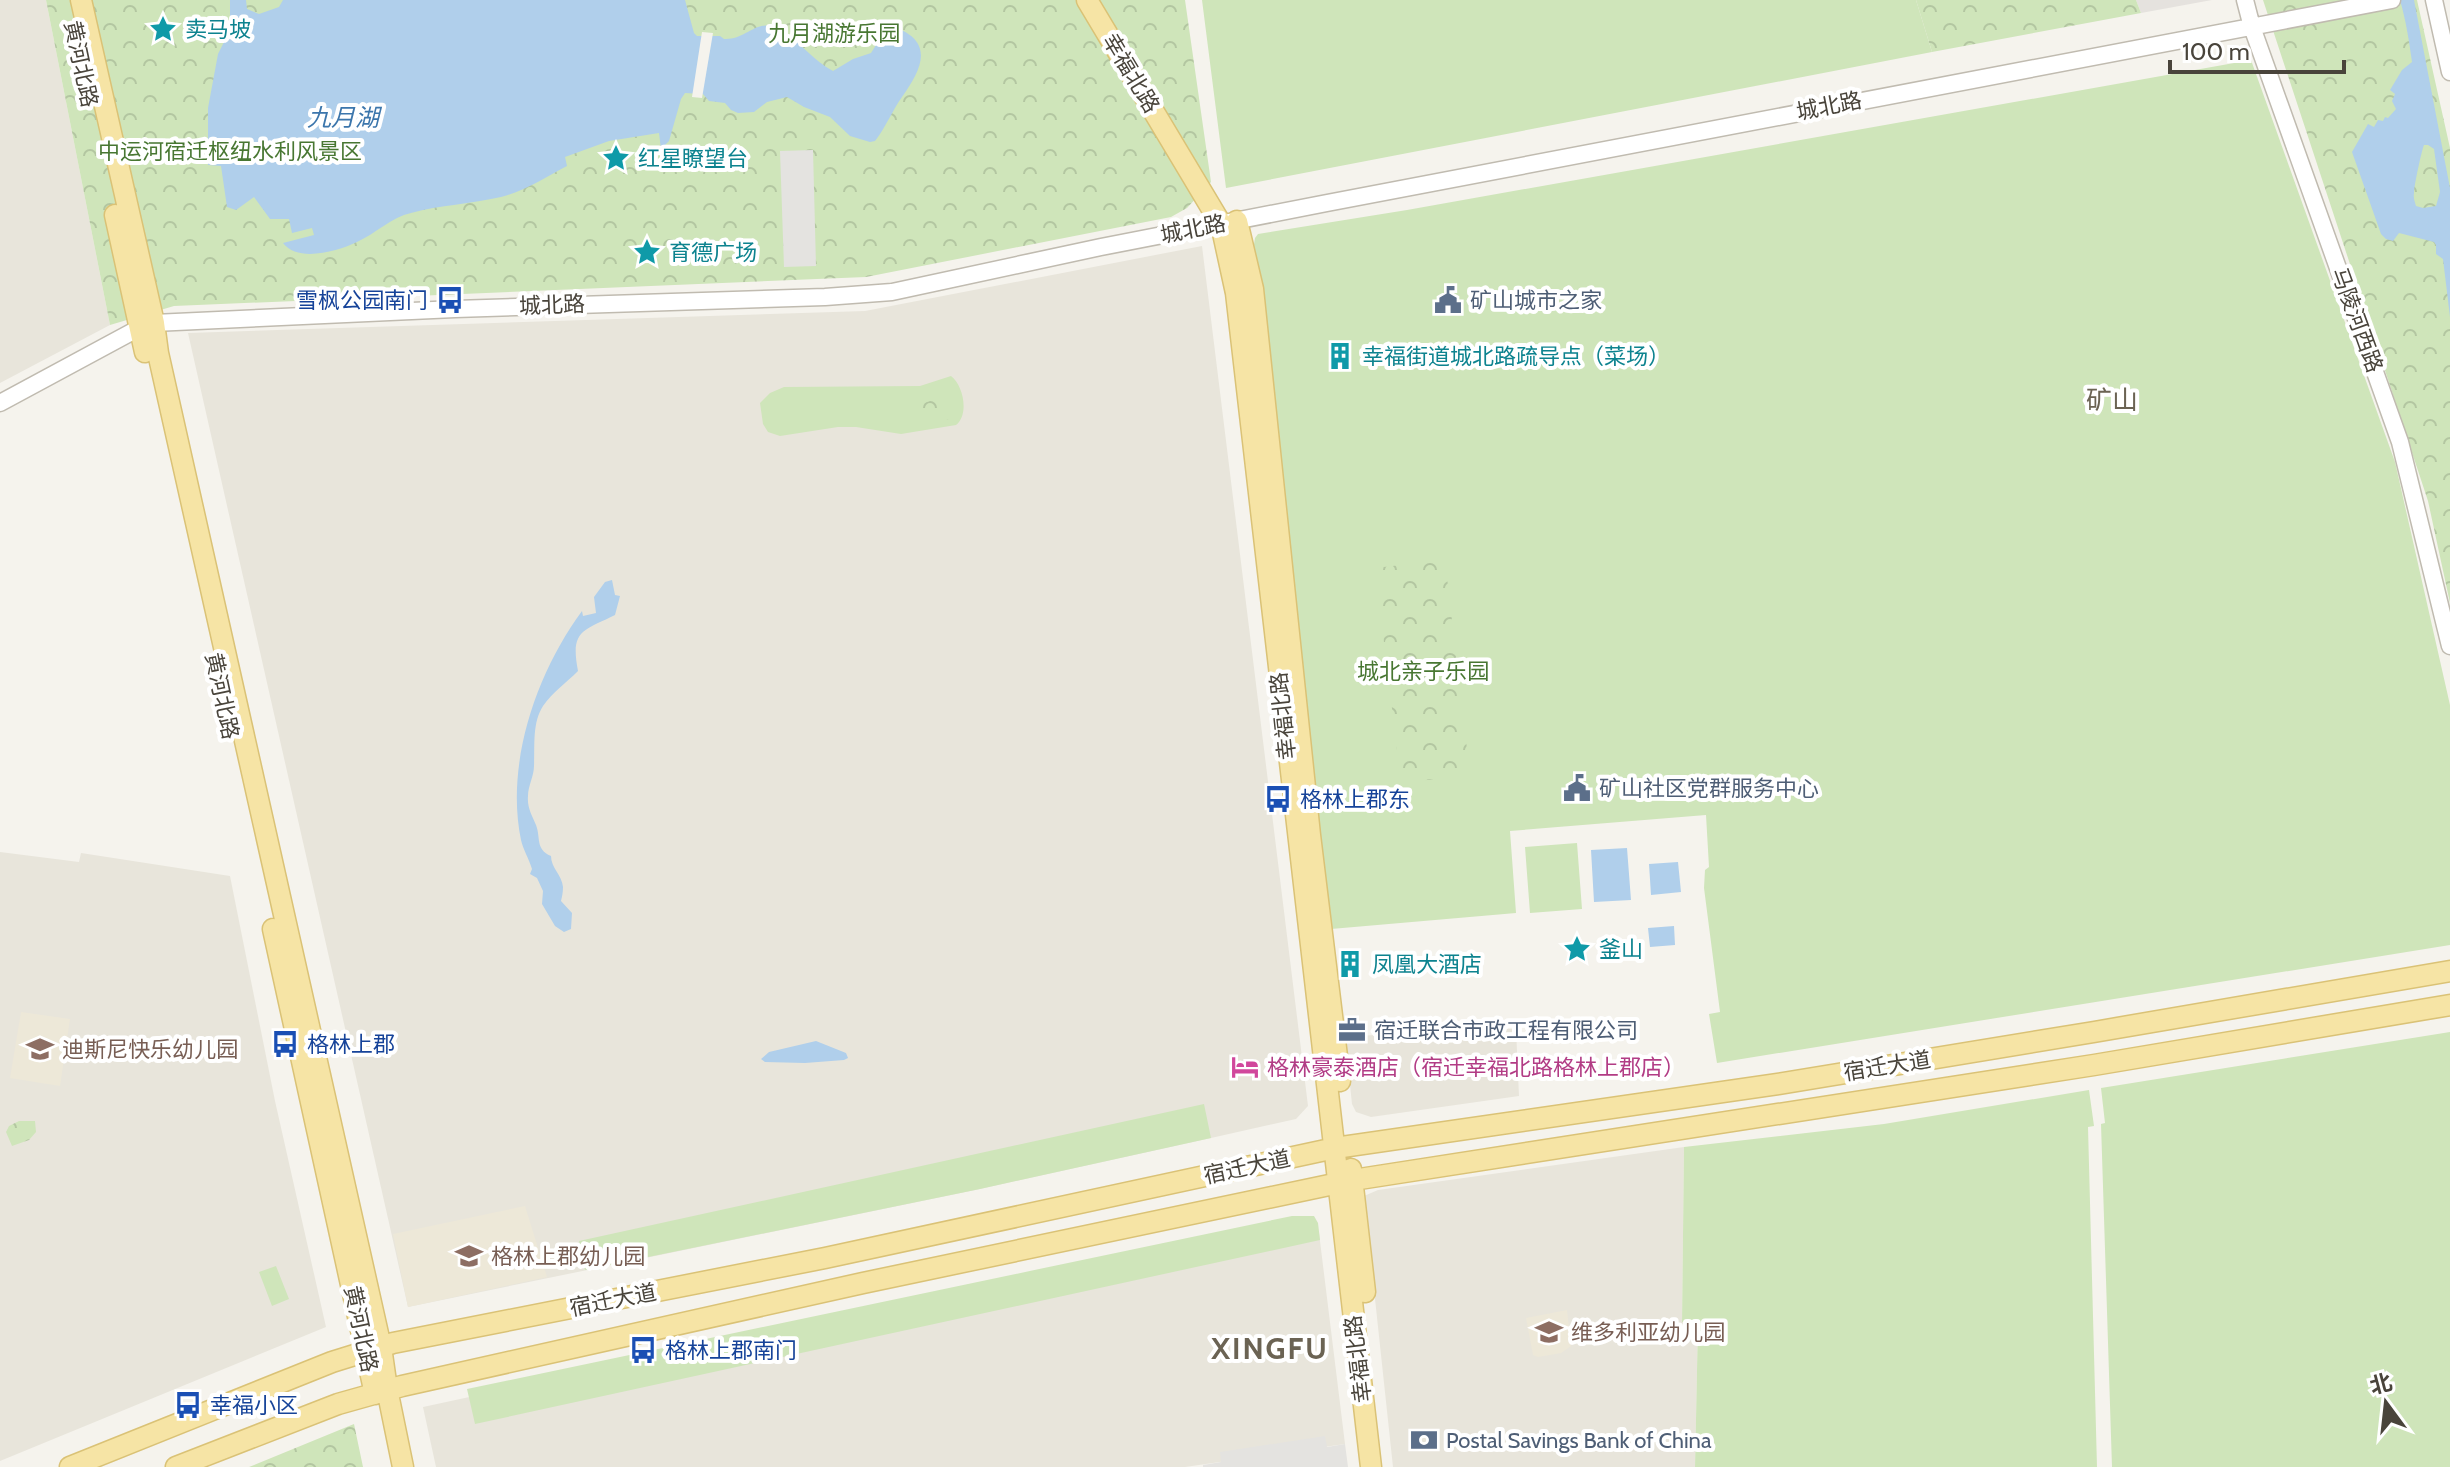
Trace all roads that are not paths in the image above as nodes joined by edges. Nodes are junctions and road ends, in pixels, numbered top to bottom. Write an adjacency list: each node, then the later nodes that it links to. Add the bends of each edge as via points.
1 (68, 0): 10 (main road, 黄河北路)
2 (81, 0): 10 (main road, 黄河北路)
3 (1087, 0): 9 (main road, 幸福北路)
4 (2245, 0): 7 (street, 马陵河西路)
5 (2392, 0): 7 (street, 城北路)
6 (2434, 0): 8 (street)
7 (2252, 27): 9 (street, 城北路); 12 (street, 马陵河西路, via 2400,442)
8 (2450, 72)
9 (1229, 222): 10 (street, 城北路, via 892,292); 15 (main road, 幸福北路, via 1311,964)
10 (148, 325): 11 (street, 城北路); 17 (main road, 黄河北路)
11 (0, 403)
12 (2450, 646)
13 (2450, 971): 15 (main road, 宿迁大道, via 1838,1074)
14 (2450, 1005): 16 (main road, 宿迁大道)
15 (1342, 1148): 16 (main road, 幸福北路); 17 (main road, 宿迁大道)
16 (1346, 1182): 18 (main road, 宿迁大道); 23 (main road, 幸福北路); 24 (main road, 幸福北路)
17 (374, 1349): 18 (main road, 黄河北路); 19 (main road, 宿迁大道)
18 (381, 1391): 20 (main road, 宿迁大道); 21 (main road); 22 (main road)
19 (70, 1467)
20 (176, 1467)
21 (390, 1467)
22 (403, 1467)
23 (1371, 1467)
24 (1383, 1467)

